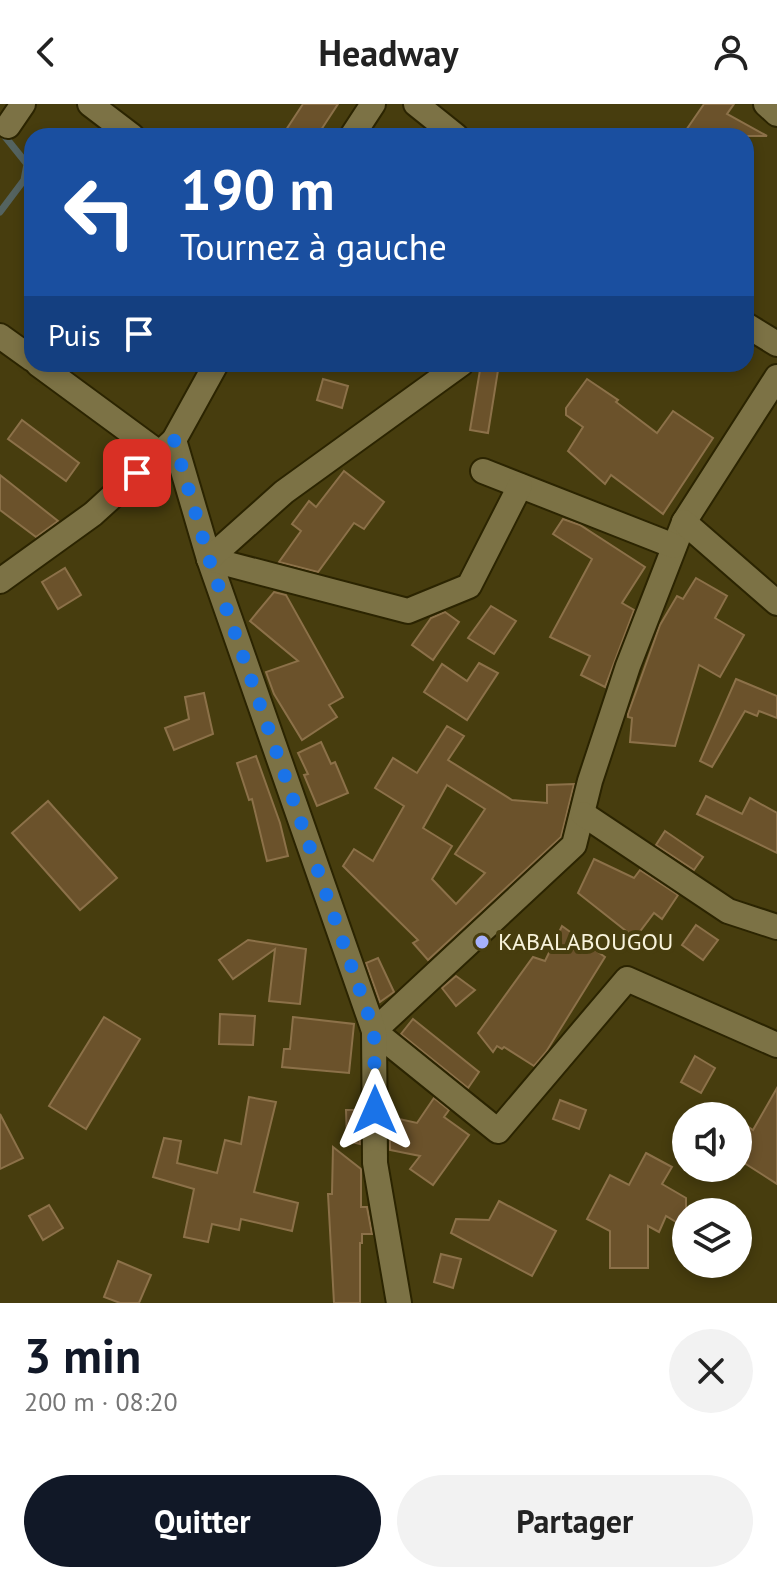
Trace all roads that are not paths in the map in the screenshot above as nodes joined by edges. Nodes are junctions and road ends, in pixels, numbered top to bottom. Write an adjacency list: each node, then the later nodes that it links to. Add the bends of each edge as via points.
1 (23, 104): 7 (street)
2 (90, 104): 8 (street)
3 (373, 104): 9 (street)
4 (416, 104): 10 (street)
5 (766, 104): 6 (street)
6 (777, 114)
7 (8, 126)
8 (122, 128)
9 (357, 128)
10 (446, 128)
11 (754, 330): 13 (street)
12 (0, 336): 14 (street)
13 (777, 344)
14 (24, 353)
15 (50, 372): 19 (street)
16 (211, 372): 19 (street)
17 (450, 372): 24 (street, via 284,492)
18 (777, 377): 22 (street)
19 (167, 447): 24 (street); 25 (street, via 93,514)
20 (483, 471): 21 (street)
21 (520, 486): 23 (street); 24 (street, via 469,586 408,611)
22 (684, 522): 23 (street); 26 (street)
23 (674, 546): 27 (street, via 628,666)
24 (209, 559): 29 (street)
25 (0, 581)
26 (777, 603)
27 (583, 814): 28 (street, via 728,911); 29 (street, via 574,845)
28 (777, 927)
29 (374, 1031): 30 (street, via 498,1131 627,979); 31 (street, via 375,1163)
30 (777, 1045)
31 (399, 1303)

